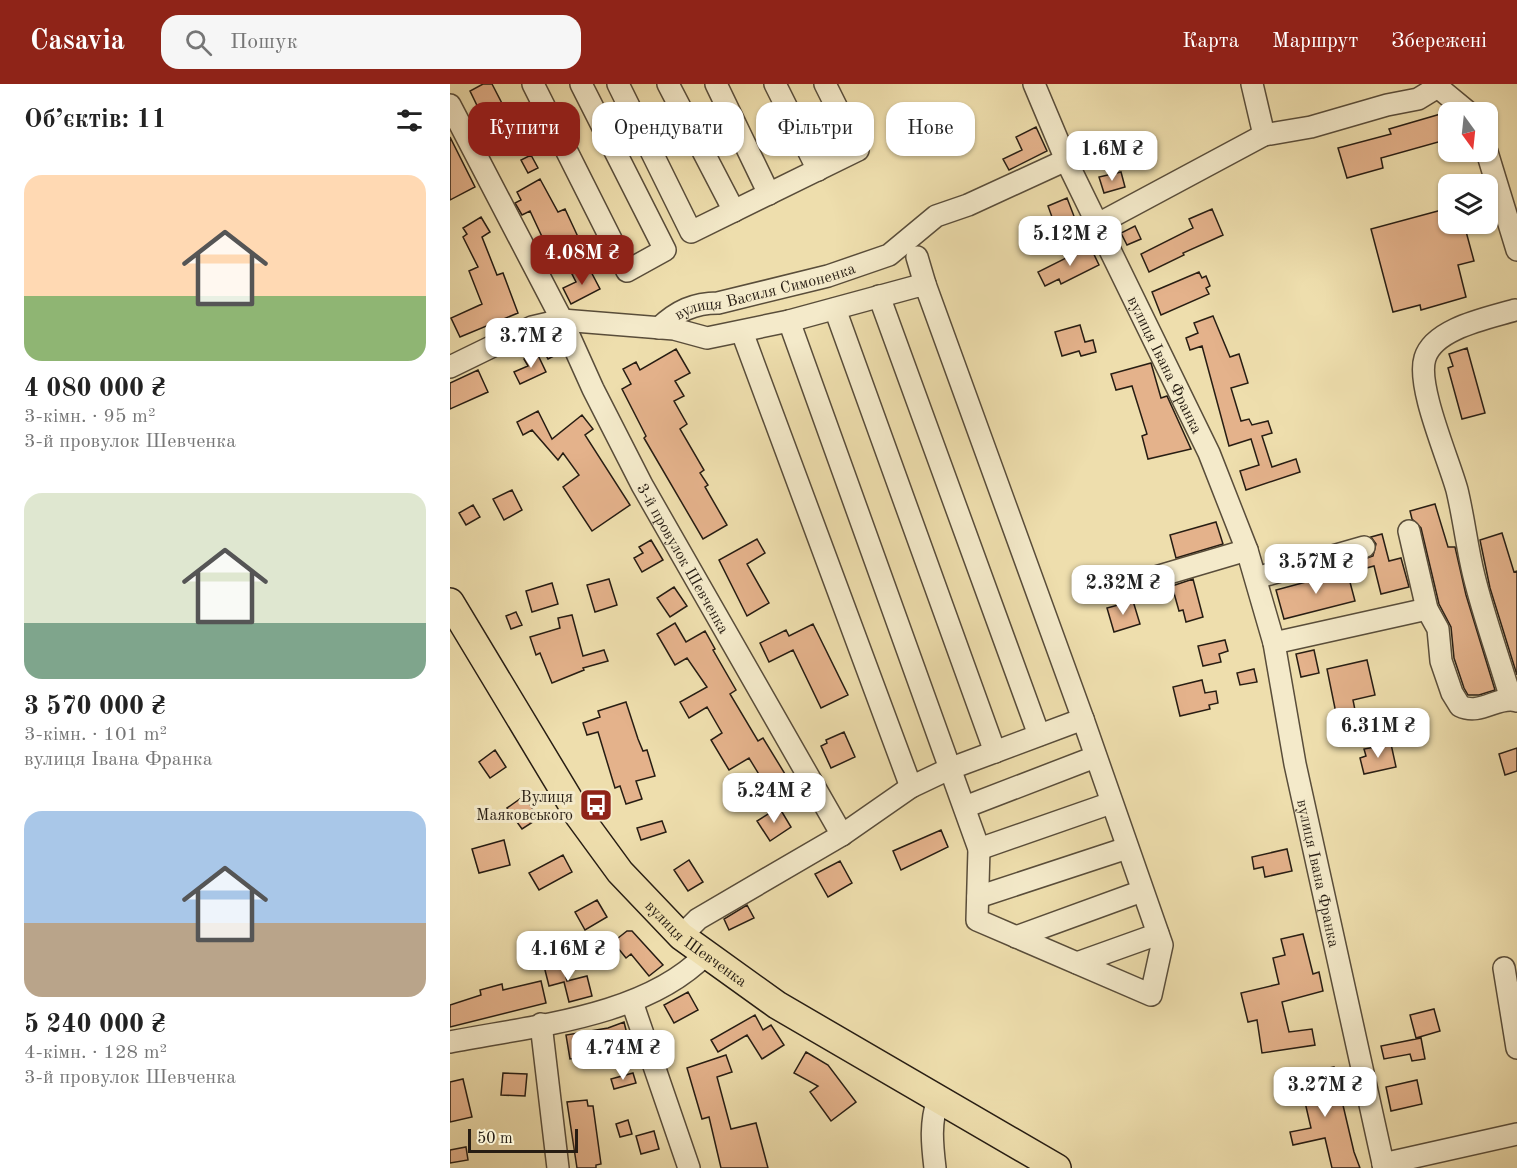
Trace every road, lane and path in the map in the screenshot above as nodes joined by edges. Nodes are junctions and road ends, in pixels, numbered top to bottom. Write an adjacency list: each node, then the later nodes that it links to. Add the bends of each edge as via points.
1 (533, 84): 2 (street, via 627,271 665,250)
2 (581, 84)
3 (618, 84): 18 (street, via 691,232)
4 (668, 84): 18 (street)
5 (716, 84): 17 (street)
6 (775, 84): 16 (street)
7 (825, 84): 16 (street, via 858,150)
8 (1034, 84): 14 (street, вулиця Івана Франка)
9 (1252, 84): 13 (street)
10 (1435, 86): 11 (street); 13 (street, via 1418,99)
11 (1458, 102)
12 (450, 105): 26 (street, 3-й провулок Шевченка)
13 (1264, 135): 19 (street)
14 (1066, 160): 19 (street, вулиця Івана Франка); 28 (street, вулиця Василя Симоненка, via 936,216 889,255 828,276 718,303 702,303 676,313)
15 (1489, 162): 20 (street)
16 (818, 170): 17 (street)
17 (769, 194): 18 (street)
18 (735, 211)
19 (1098, 224): 33 (street, вулиця Івана Франка, via 1209,453)
20 (1517, 247)
21 (917, 257): 22 (street)
22 (925, 284): 23 (street); 40 (street)
23 (879, 296): 24 (street); 41 (street)
24 (835, 309): 27 (street); 42 (street)
25 (1515, 310): 39 (street, via 1451,331 1430,349 1424,370 1462,512 1474,579)
26 (562, 320): 28 (street, вулиця Василя Симоненка); 30 (street, вулиця Василя Симоненка, via 532,327); 48 (street, 3-й провулок Шевченка, via 642,485)
27 (789, 321): 29 (street); 44 (street)
28 (659, 328): 29 (street, via 707,338)
29 (742, 332): 45 (street)
30 (450, 367)
31 (1409, 531): 37 (street)
32 (1364, 548): 34 (street)
33 (1247, 550): 34 (street, вулиця Івана Франка); 35 (street)
34 (1256, 578): 38 (street, вулиця Івана Франка)
35 (1142, 581)
36 (450, 602): 54 (main road, вулиця Шевченка, via 579,816 620,872)
37 (1427, 609): 38 (street); 39 (street, via 1438,629 1441,661 1460,706 1477,710)
38 (1274, 643): 65 (street, вулиця Івана Франка, via 1295,764)
39 (1514, 700)
40 (1083, 719): 41 (street); 43 (street)
41 (1039, 735): 42 (street)
42 (995, 752): 44 (street)
43 (1095, 757): 46 (street); 47 (street)
44 (949, 769): 45 (street); 47 (street)
45 (911, 788): 48 (street)
46 (1112, 803): 49 (street); 50 (street)
47 (965, 807): 50 (street)
48 (842, 835): 54 (street, via 698,919)
49 (1127, 848): 51 (street); 52 (street)
50 (979, 849): 52 (street)
51 (1142, 891): 53 (street); 55 (street)
52 (978, 897): 55 (street, via 977,920)
53 (1158, 934): 57 (street); 57 (street, via 1161,945 1151,995)
54 (681, 936): 56 (main road, вулиця Шевченка)
55 (1016, 937): 57 (street)
56 (705, 955): 59 (street, via 687,971); 63 (main road, вулиця Шевченка, via 777,1005)
57 (1077, 963)
58 (1504, 969): 62 (street)
59 (632, 1002): 60 (street); 67 (street)
60 (541, 1024): 61 (street); 66 (street)
61 (450, 1042)
62 (1517, 1048)
63 (938, 1099): 68 (street, via 931,1135); 69 (main road, вулиця Шевченка)
64 (1517, 1134): 65 (street)
65 (1383, 1166)
66 (558, 1168)
67 (689, 1168)
68 (935, 1168)
69 (1057, 1168)

